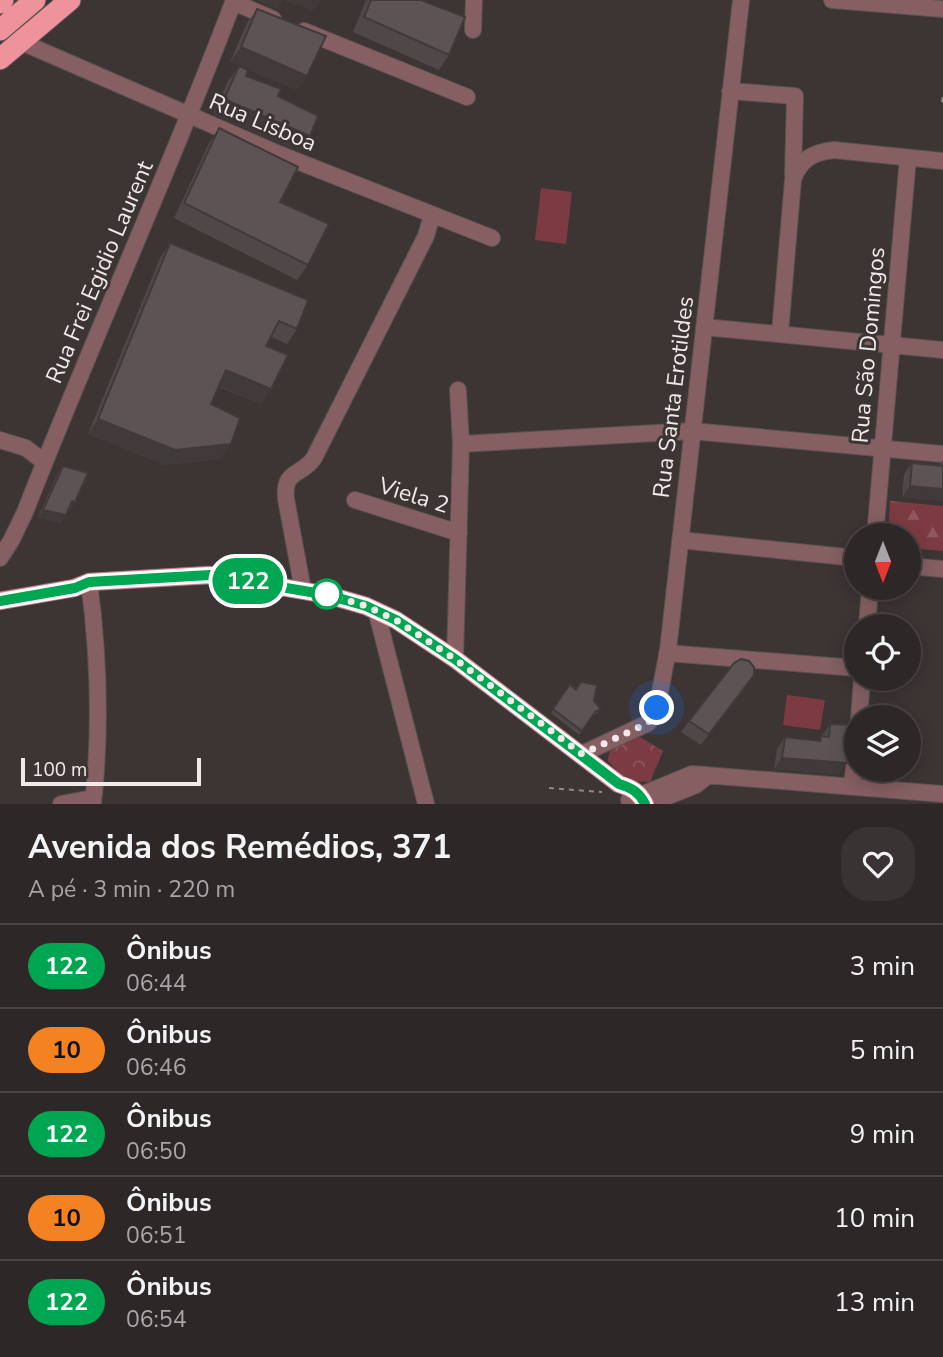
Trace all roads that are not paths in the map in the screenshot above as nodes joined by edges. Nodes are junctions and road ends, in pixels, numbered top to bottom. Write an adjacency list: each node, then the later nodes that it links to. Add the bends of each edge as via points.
1 (35, 0): 8 (highway)
2 (70, 0): 10 (highway)
3 (474, 0): 9 (street)
4 (740, 0): 12 (street, Rua Santa Erotildes)
5 (832, 0): 7 (street)
6 (233, 1): 13 (street); 14 (street, Rua Frei Egidio Laurent)
7 (943, 9)
8 (0, 30)
9 (472, 30)
10 (19, 41): 11 (highway); 14 (street, Rua Lisboa)
11 (0, 58)
12 (730, 91): 17 (street, via 795,96); 20 (street, Rua Santa Erotildes)
13 (467, 97)
14 (190, 115): 18 (street, Rua Lisboa); 30 (street, Rua Frei Egidio Laurent)
15 (908, 158): 16 (street); 17 (street, via 821,151 801,164); 22 (street, Rua São Domingos)
16 (943, 161)
17 (793, 180): 21 (street)
18 (432, 215): 19 (street, Rua Lisboa); 41 (street, via 426,236 314,458 286,483)
19 (492, 238)
20 (704, 327): 21 (street); 25 (street, Rua Santa Erotildes)
21 (780, 333): 22 (street)
22 (890, 345): 23 (street); 28 (street, Rua São Domingos)
23 (943, 350)
24 (458, 390): 27 (street)
25 (692, 431): 27 (street); 28 (street); 34 (street, Rua Santa Erotildes)
26 (0, 440): 30 (street, via 26,449)
27 (461, 444): 33 (street)
28 (882, 449): 29 (street); 32 (street, Rua São Domingos)
29 (943, 454)
30 (44, 462): 36 (street, Rua Frei Egidio Laurent, via 25,512)
31 (355, 500): 33 (street, Viela 2)
32 (876, 523)
33 (459, 533): 45 (street)
34 (680, 540): 35 (street); 44 (street, Rua Santa Erotildes)
35 (844, 557)
36 (0, 558)
37 (921, 567): 38 (street)
38 (943, 569)
39 (89, 582): 40 (main road, via 74,578); 41 (main road, via 210,575); 42 (main road); 53 (street, via 99,702)
40 (0, 589)
41 (303, 590): 43 (main road)
42 (0, 601)
43 (376, 610): 45 (main road); 55 (street)
44 (667, 653): 46 (street); 47 (street, Rua Santa Erotildes, via 654,716 637,730)
45 (455, 659): 47 (main road)
46 (844, 667)
47 (582, 754): 52 (main road)
48 (852, 782): 49 (street)
49 (852, 786): 51 (street); 52 (street, via 692,774)
50 (943, 794): 51 (street)
51 (890, 797)
52 (634, 798)
53 (93, 801): 54 (street)
54 (61, 804)
55 (426, 804)

